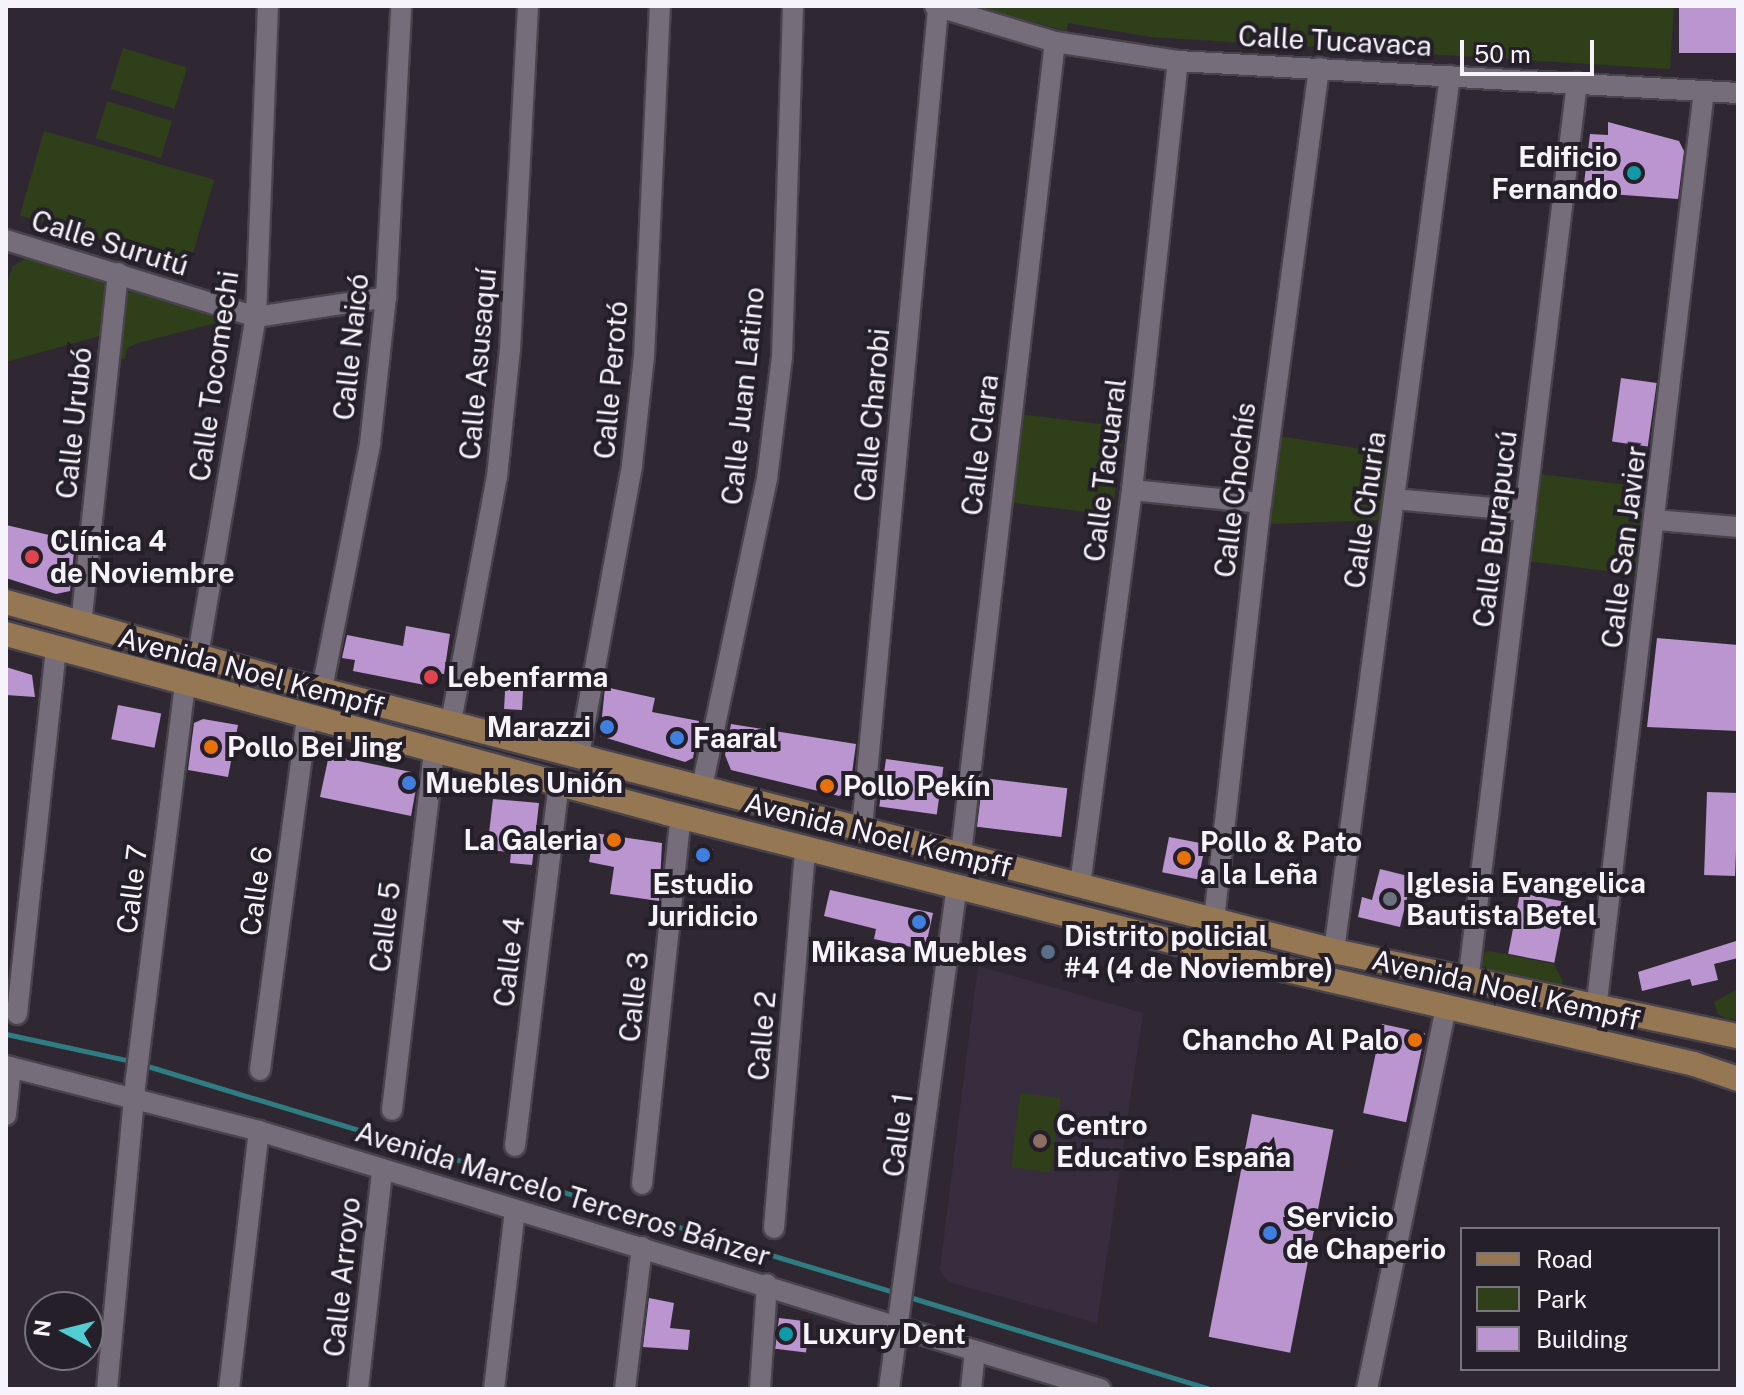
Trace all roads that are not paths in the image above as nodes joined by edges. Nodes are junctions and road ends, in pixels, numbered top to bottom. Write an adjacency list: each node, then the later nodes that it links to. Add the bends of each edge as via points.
1 (268, 6): 17 (street, Calle Tocomechi)
2 (401, 6): 16 (street, Calle Naicó)
3 (528, 6): 34 (street, Calle Asusaquí, via 510,350 497,477)
4 (660, 6): 36 (street, Calle Perotó, via 643,373 632,465)
5 (793, 6): 38 (street, Calle Juan Latino, via 782,357 767,479)
6 (946, 8): 7 (street, Calle Tucavaca); 40 (street, Calle Charobi)
7 (1055, 42): 8 (street, Calle Tucavaca); 42 (street, Calle Clara)
8 (1178, 61): 9 (street, Calle Tucavaca); 18 (street, Calle Tacuaral)
9 (1319, 68): 10 (street, Calle Tucavaca); 20 (street, Calle Chochís)
10 (1450, 76): 11 (street, Calle Tucavaca); 19 (street, Calle Churia)
11 (1577, 83): 12 (street, Calle Tucavaca); 21 (street, Calle Burapucú)
12 (1704, 91): 13 (street, Calle Tucavaca); 22 (street, Calle San Javier)
13 (1738, 93)
14 (6, 240): 15 (street, Calle Surutú)
15 (118, 273): 17 (street, Calle Surutú); 25 (street, Calle Urubó)
16 (386, 297): 17 (street, Calle Surutú); 32 (street, Calle Naicó, via 370,444)
17 (256, 317): 29 (street, Calle Tocomechi)
18 (1132, 490): 20 (street); 43 (street, Calle Tacuaral)
19 (1394, 499): 21 (street); 46 (street, Calle Churia)
20 (1261, 503): 45 (street, Calle Chochís)
21 (1525, 511): 48 (street, Calle Burapucú)
22 (1656, 520): 23 (street); 51 (street, Calle San Javier)
23 (1738, 527)
24 (6, 602): 25 (main road, Avenida Noel Kempff)
25 (81, 625): 26 (main road, Avenida Noel Kempff)
26 (109, 633): 29 (main road, Avenida Noel Kempff); 31 (main road, via 124,648 168,667)
27 (9, 634): 28 (main road, Avenida Noel Kempff)
28 (56, 649): 31 (main road, Avenida Noel Kempff); 52 (street)
29 (198, 655): 30 (main road, Avenida Noel Kempff)
30 (295, 683): 31 (main road, via 206,680); 32 (main road, Avenida Noel Kempff)
31 (185, 687): 33 (main road, Avenida Noel Kempff); 58 (street, Calle 7)
32 (322, 689): 34 (main road, Avenida Noel Kempff)
33 (307, 720): 35 (main road, Avenida Noel Kempff); 56 (street, Calle 6)
34 (451, 722): 36 (main road, Avenida Noel Kempff)
35 (444, 755): 36 (main road, via 474,752 541,765); 37 (main road, Avenida Noel Kempff); 59 (street, Calle 5)
36 (579, 755): 38 (main road, Avenida Noel Kempff); 39 (main road, via 596,778)
37 (559, 784): 39 (main road, Avenida Noel Kempff); 62 (street, Calle 4)
38 (702, 787): 40 (main road, Avenida Noel Kempff)
39 (674, 815): 41 (main road, Avenida Noel Kempff); 64 (street, Calle 3)
40 (868, 830): 42 (main road, Avenida Noel Kempff); 44 (main road, via 940,868)
41 (805, 848): 44 (main road, Avenida Noel Kempff); 66 (street, Calle 2)
42 (961, 854): 43 (main road, Avenida Noel Kempff)
43 (1073, 883): 44 (main road, via 996,876); 45 (main road, Avenida Noel Kempff)
44 (957, 885): 47 (main road, Avenida Noel Kempff); 69 (street, Calle 1, via 909,1273)
45 (1214, 920): 46 (main road, Avenida Noel Kempff)
46 (1334, 951): 47 (main road, via 1327,967 1320,969); 48 (main road, Avenida Noel Kempff)
47 (1261, 964): 49 (main road, Avenida Noel Kempff)
48 (1460, 980): 49 (main road, via 1375,973); 51 (main road, Avenida Noel Kempff)
49 (1365, 989): 50 (main road, Avenida Noel Kempff)
50 (1446, 1009): 53 (main road, Avenida Noel Kempff); 80 (street)
51 (1596, 1010): 53 (main road, via 1568,1020); 54 (main road, Avenida Noel Kempff)
52 (17, 1014)
53 (1485, 1018): 57 (main road, Avenida Noel Kempff, via 1694,1064)
54 (1738, 1036)
55 (8, 1067): 58 (street, Avenida Marcelo Terceros Bánzer); 60 (street)
56 (260, 1070)
57 (1738, 1079)
58 (137, 1088): 61 (street, Avenida Marcelo Terceros Bánzer); 71 (street, Calle 7)
59 (392, 1110)
60 (6, 1115)
61 (259, 1131): 63 (street, Avenida Marcelo Terceros Bánzer); 72 (street)
62 (515, 1146)
63 (382, 1171): 65 (street, Avenida Marcelo Terceros Bánzer); 73 (street, Calle Arroyo)
64 (642, 1184)
65 (515, 1211): 67 (street, Avenida Marcelo Terceros Bánzer); 74 (street)
66 (774, 1228)
67 (642, 1247): 68 (street, Avenida Marcelo Terceros Bánzer); 75 (street)
68 (767, 1284): 69 (street, Avenida Marcelo Terceros Bánzer); 76 (street)
69 (899, 1315): 70 (street, Avenida Marcelo Terceros Bánzer); 77 (street, Calle 1)
70 (975, 1352): 78 (street); 79 (street, Avenida Marcelo Terceros Bánzer)
71 (107, 1389)
72 (229, 1389)
73 (358, 1389)
74 (494, 1389)
75 (625, 1389)
76 (760, 1389)
77 (889, 1389)
78 (971, 1389)
79 (1100, 1389)
80 (1367, 1389)

